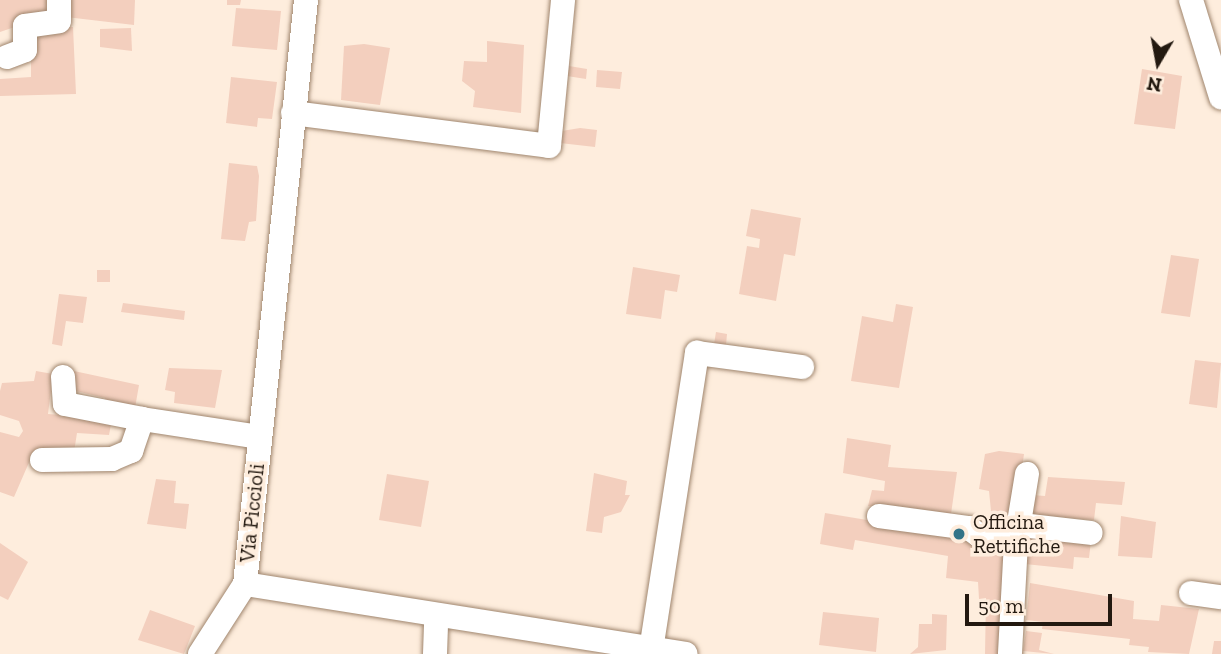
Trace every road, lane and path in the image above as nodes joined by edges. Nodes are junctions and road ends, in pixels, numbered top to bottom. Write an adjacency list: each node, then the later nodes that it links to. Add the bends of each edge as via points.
1 (60, 0): 5 (street, via 59,21 24,26 25,50)
2 (306, 0): 7 (street, Via Piccioli)
3 (562, 0): 7 (street, via 549,146)
4 (1191, 0): 6 (street)
5 (7, 57)
6 (1221, 97)
7 (293, 113): 11 (street, Via Piccioli)
8 (802, 367): 21 (street, via 697,354)
9 (63, 377): 10 (street, via 65,404)
10 (142, 419): 11 (street); 12 (street, via 131,451 112,459)
11 (259, 437): 17 (street, Via Piccioli)
12 (42, 460)
13 (1027, 474): 15 (street)
14 (879, 516): 15 (street, via 969,528 980,536)
15 (1018, 533): 16 (street); 25 (street)
16 (1091, 533)
17 (245, 584): 20 (street, Via Piccioli); 22 (street)
18 (1191, 593): 19 (street)
19 (1221, 597)
20 (436, 618): 21 (street, Via Piccioli); 23 (street)
21 (651, 650): 24 (street, Via Piccioli)
22 (200, 654)
23 (435, 654)
24 (685, 654)
25 (1010, 654)

